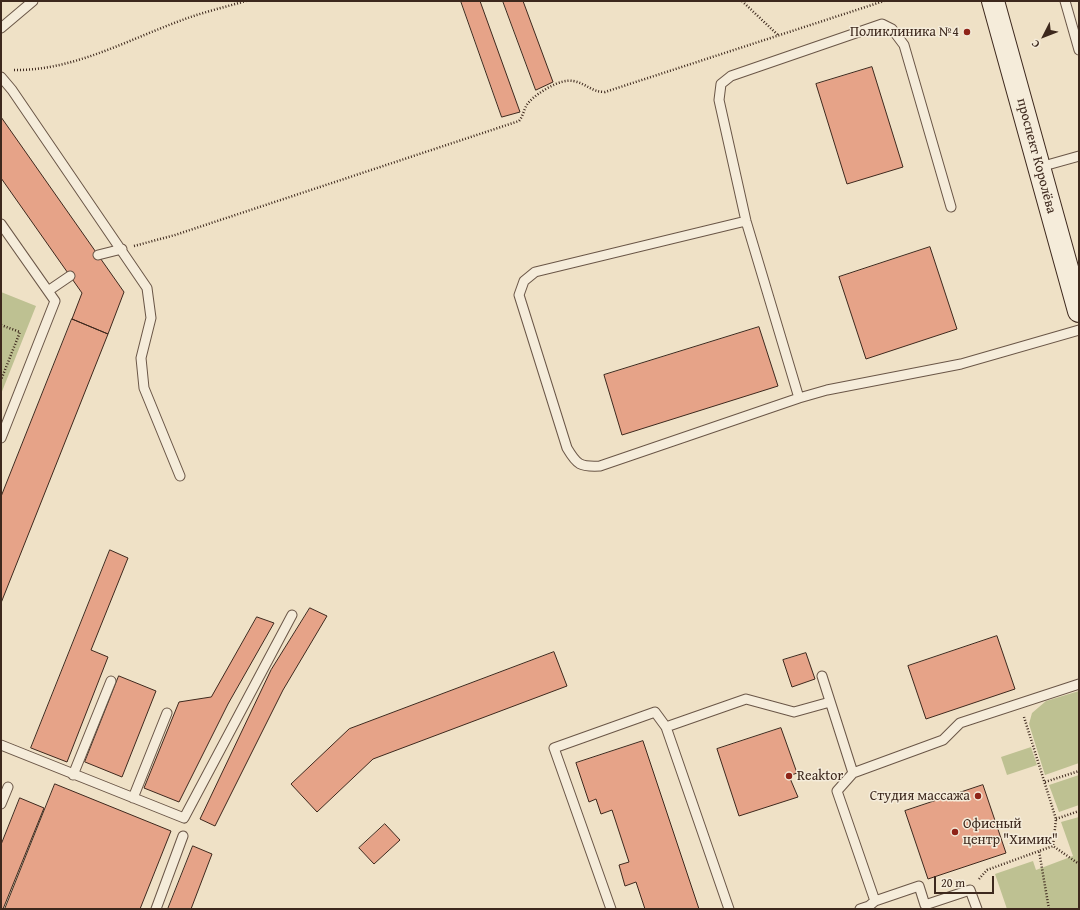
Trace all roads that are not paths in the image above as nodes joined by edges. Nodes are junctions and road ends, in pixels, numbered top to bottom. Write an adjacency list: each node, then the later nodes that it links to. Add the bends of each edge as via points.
1 (33, 1): 4 (lane)
2 (993, 1): 8 (main road, проспект Королёва)
3 (1065, 1): 5 (lane)
4 (1, 28)
5 (1079, 50)
6 (1, 77): 12 (lane)
7 (1079, 156): 8 (lane)
8 (1040, 167): 16 (main road, проспект Королёва)
9 (951, 207): 10 (lane, via 904,45 892,29 882,24 731,76 721,84 719,100)
10 (746, 221): 18 (lane); 18 (lane, via 535,272 524,281 519,295 567,448 575,462 585,467 600,466)
11 (1, 224): 15 (lane)
12 (122, 249): 13 (lane); 20 (lane, via 148,288 151,318 141,358 144,388)
13 (98, 255)
14 (70, 276): 15 (lane)
15 (48, 291): 19 (lane, via 55,301)
16 (1079, 312)
17 (1079, 330): 18 (lane, via 961,364 827,390)
18 (799, 398)
19 (1, 438)
20 (180, 476)
21 (292, 615): 32 (lane, via 184,818)
22 (822, 676): 25 (lane)
23 (111, 681): 30 (lane)
24 (1079, 684): 29 (lane, via 960,723 943,740)
25 (830, 702): 27 (lane, via 794,712 746,699); 29 (lane)
26 (167, 713): 32 (lane)
27 (666, 728): 37 (lane, via 654,712 554,748); 38 (lane)
28 (1, 745): 30 (lane)
29 (853, 773): 35 (lane, via 837,791)
30 (73, 775): 32 (lane)
31 (8, 787): 33 (lane)
32 (133, 798)
33 (1, 804)
34 (183, 836): 36 (lane)
35 (875, 901): 39 (lane); 40 (lane, via 919,886 925,904 970,890)
36 (156, 909)
37 (611, 909)
38 (729, 909)
39 (860, 909)
40 (977, 909)

